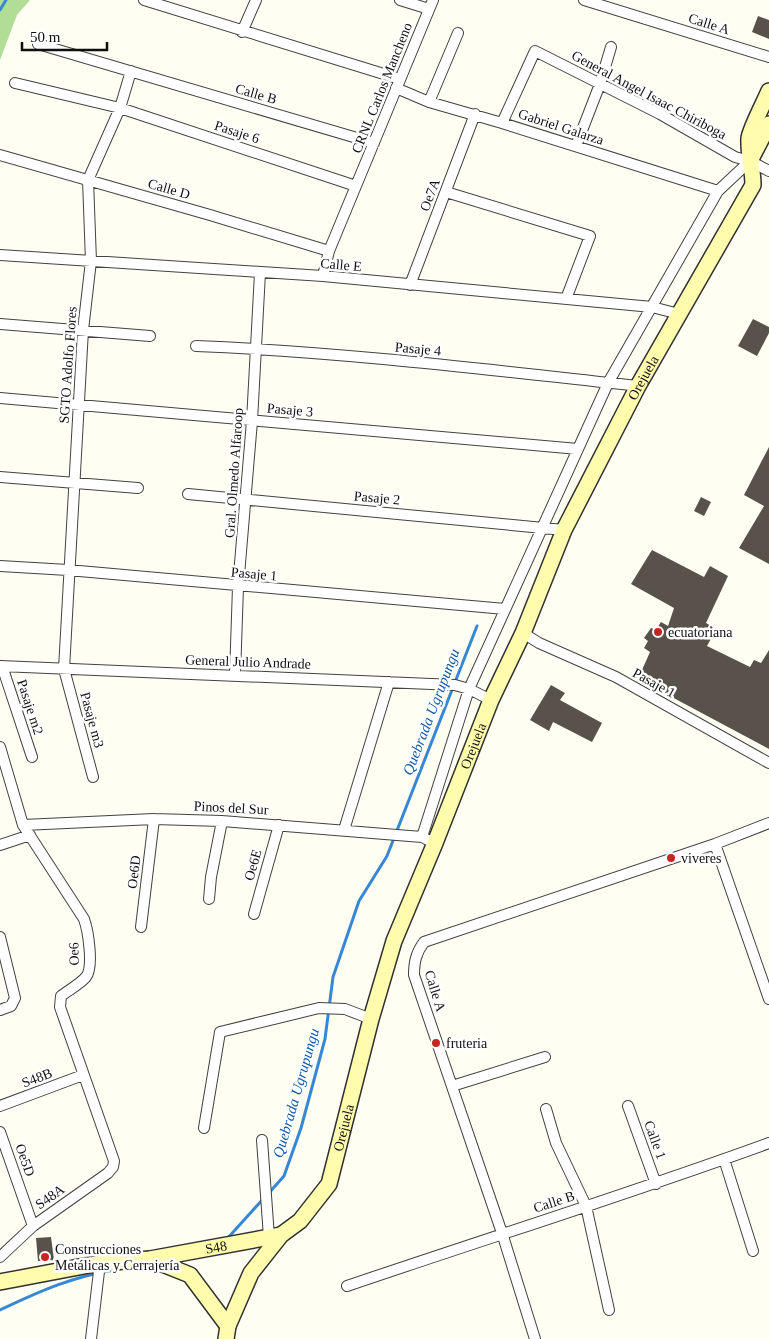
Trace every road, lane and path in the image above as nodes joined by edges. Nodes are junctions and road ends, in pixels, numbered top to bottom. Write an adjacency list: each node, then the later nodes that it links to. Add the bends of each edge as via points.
1 (144, 0): 6 (street, Gabriel Galarza)
2 (256, 0): 6 (street)
3 (400, 0): 5 (street)
4 (584, 0): 10 (street, Calle A)
5 (431, 4): 13 (street, CRNL Carlos Mancheno)
6 (242, 32): 13 (street, Gabriel Galarza)
7 (458, 33): 16 (street)
8 (38, 44): 11 (street, Calle B)
9 (611, 46): 14 (street)
10 (769, 56)
11 (131, 71): 17 (street, SGTO Adolfo Flores); 21 (street, Calle B)
12 (15, 83): 17 (street, Pasaje 6)
13 (398, 84): 16 (street, Gabriel Galarza); 21 (street, CRNL Carlos Mancheno)
14 (600, 84): 19 (street, General Angel Isaac Chiriboga, via 535,51); 22 (street); 24 (street, General Angel Isaac Chiriboga)
15 (769, 91): 24 (street, Orejuela, via 749,137)
16 (429, 102): 18 (street, Gabriel Galarza)
17 (120, 108): 26 (street, SGTO Adolfo Flores); 27 (street, Pasaje 6)
18 (474, 114): 19 (street, Gabriel Galarza); 29 (street, Oe7A)
19 (502, 123): 22 (street, Gabriel Galarza)
20 (769, 124): 24 (street)
21 (374, 143): 27 (street, CRNL Carlos Mancheno)
22 (576, 146): 28 (street, Gabriel Galarza)
23 (0, 155): 26 (street, Calle D)
24 (750, 161): 25 (street); 28 (street); 38 (street, Orejuela, via 753,185)
25 (769, 171)
26 (88, 180): 30 (street, Calle D); 32 (street, SGTO Adolfo Flores)
27 (356, 186): 30 (street)
28 (718, 191): 37 (street)
29 (446, 192): 35 (street, Oe7A); 36 (street, via 590,236)
30 (329, 251): 34 (street)
31 (0, 255): 32 (street, Calle E)
32 (91, 261): 33 (street, Calle E); 40 (street, SGTO Adolfo Flores)
33 (260, 273): 34 (street, Calle E); 43 (street, Gral. Olmedo Alfaroop)
34 (323, 276): 35 (street, Calle E)
35 (410, 285): 36 (street, Calle E)
36 (566, 299): 37 (street, Calle E)
37 (652, 307): 38 (street, Calle E); 44 (street)
38 (679, 314): 45 (street, Orejuela)
39 (0, 324): 40 (street)
40 (83, 330): 41 (street); 47 (street, SGTO Adolfo Flores)
41 (150, 336)
42 (196, 346): 43 (street, Pasaje 4)
43 (256, 348): 44 (street, Pasaje 4); 48 (street, Gral. Olmedo Alfaroop)
44 (608, 383): 45 (street, Pasaje 4); 49 (street)
45 (638, 386): 56 (street, Orejuela)
46 (0, 398): 47 (street, Pasaje 3)
47 (78, 404): 48 (street, Pasaje 3); 51 (street, SGTO Adolfo Flores)
48 (252, 421): 49 (street, Pasaje 3); 54 (street, Gral. Olmedo Alfaroop)
49 (578, 449): 55 (street)
50 (0, 477): 51 (street)
51 (74, 482): 52 (street); 58 (street, SGTO Adolfo Flores)
52 (138, 488)
53 (188, 494): 54 (street, Pasaje 2)
54 (245, 500): 55 (street, Pasaje 2); 59 (street, Gral. Olmedo Alfaroop)
55 (544, 527): 56 (street, Pasaje 2); 60 (street)
56 (564, 530): 61 (street, Orejuela)
57 (0, 566): 58 (street, Pasaje 1)
58 (68, 570): 59 (street, Pasaje 1); 63 (street, SGTO Adolfo Flores)
59 (238, 587): 60 (street, Pasaje 1); 64 (street, Gral. Olmedo Alfaroop)
60 (505, 609): 66 (street)
61 (523, 633): 67 (street, Orejuela); 70 (street, Pasaje 1, via 616,677)
62 (1, 666): 63 (street, General Julio Andrade); 69 (street, Pasaje m2)
63 (64, 669): 64 (street, General Julio Andrade); 71 (street, Pasaje m3)
64 (235, 675): 65 (street, General Julio Andrade)
65 (389, 682): 66 (street, General Julio Andrade); 77 (street)
66 (469, 689): 67 (street, General Julio Andrade); 79 (street)
67 (491, 700): 79 (street, Orejuela)
68 (0, 747): 75 (street, Oe6)
69 (32, 757)
70 (769, 763)
71 (93, 777)
72 (154, 819): 73 (street, Pinos del Sur); 75 (street, Pinos del Sur); 84 (street, Oe6D)
73 (222, 821): 76 (street, Pinos del Sur); 82 (street)
74 (769, 823): 81 (street, Calle A)
75 (23, 825): 78 (street, Oe6)
76 (279, 825): 77 (street, Pinos del Sur); 83 (street, Oe6E)
77 (344, 830): 79 (street, Pinos del Sur)
78 (30, 835): 80 (street); 90 (street, Oe6, via 87,927 89,971 60,1001)
79 (429, 840): 88 (street, Orejuela, via 394,941)
80 (0, 844)
81 (715, 844): 86 (street); 91 (street, Calle A, via 424,942 414,960 414,975)
82 (209, 899)
83 (254, 914)
84 (141, 928)
85 (0, 937): 87 (street, via 15,998 11,1006)
86 (769, 999)
87 (0, 1010)
88 (372, 1019): 95 (street, via 345,1009 319,1008 220,1032); 105 (street, Orejuela, via 329,1184 300,1221)
89 (545, 1057): 91 (street)
90 (84, 1075): 92 (street, S48B); 100 (street, Oe6)
91 (452, 1086): 104 (street, Calle A)
92 (0, 1106)
93 (628, 1106): 101 (street, Calle 1)
94 (546, 1109): 102 (street, via 556,1143)
95 (204, 1128)
96 (0, 1132): 103 (street, Oe5D)
97 (262, 1140): 105 (street)
98 (769, 1143): 99 (street, Calle B)
99 (724, 1160): 101 (street, Calle B); 106 (street)
100 (114, 1161): 103 (street, S48A, via 108,1173)
101 (656, 1184): 102 (street, Calle B)
102 (586, 1206): 104 (street, Calle B); 112 (street)
103 (33, 1226): 107 (street, S48A)
104 (502, 1233): 111 (street, Calle B); 115 (street, Calle A)
105 (275, 1236): 108 (street, S48); 113 (street, Orejuela, via 251,1273)
106 (753, 1250)
107 (0, 1257)
108 (150, 1259): 109 (street, S48); 113 (street, via 190,1275)
109 (100, 1263): 110 (street, S48); 114 (street)
110 (0, 1282)
111 (347, 1286)
112 (609, 1310)
113 (227, 1332)
114 (91, 1339)
115 (536, 1339)

